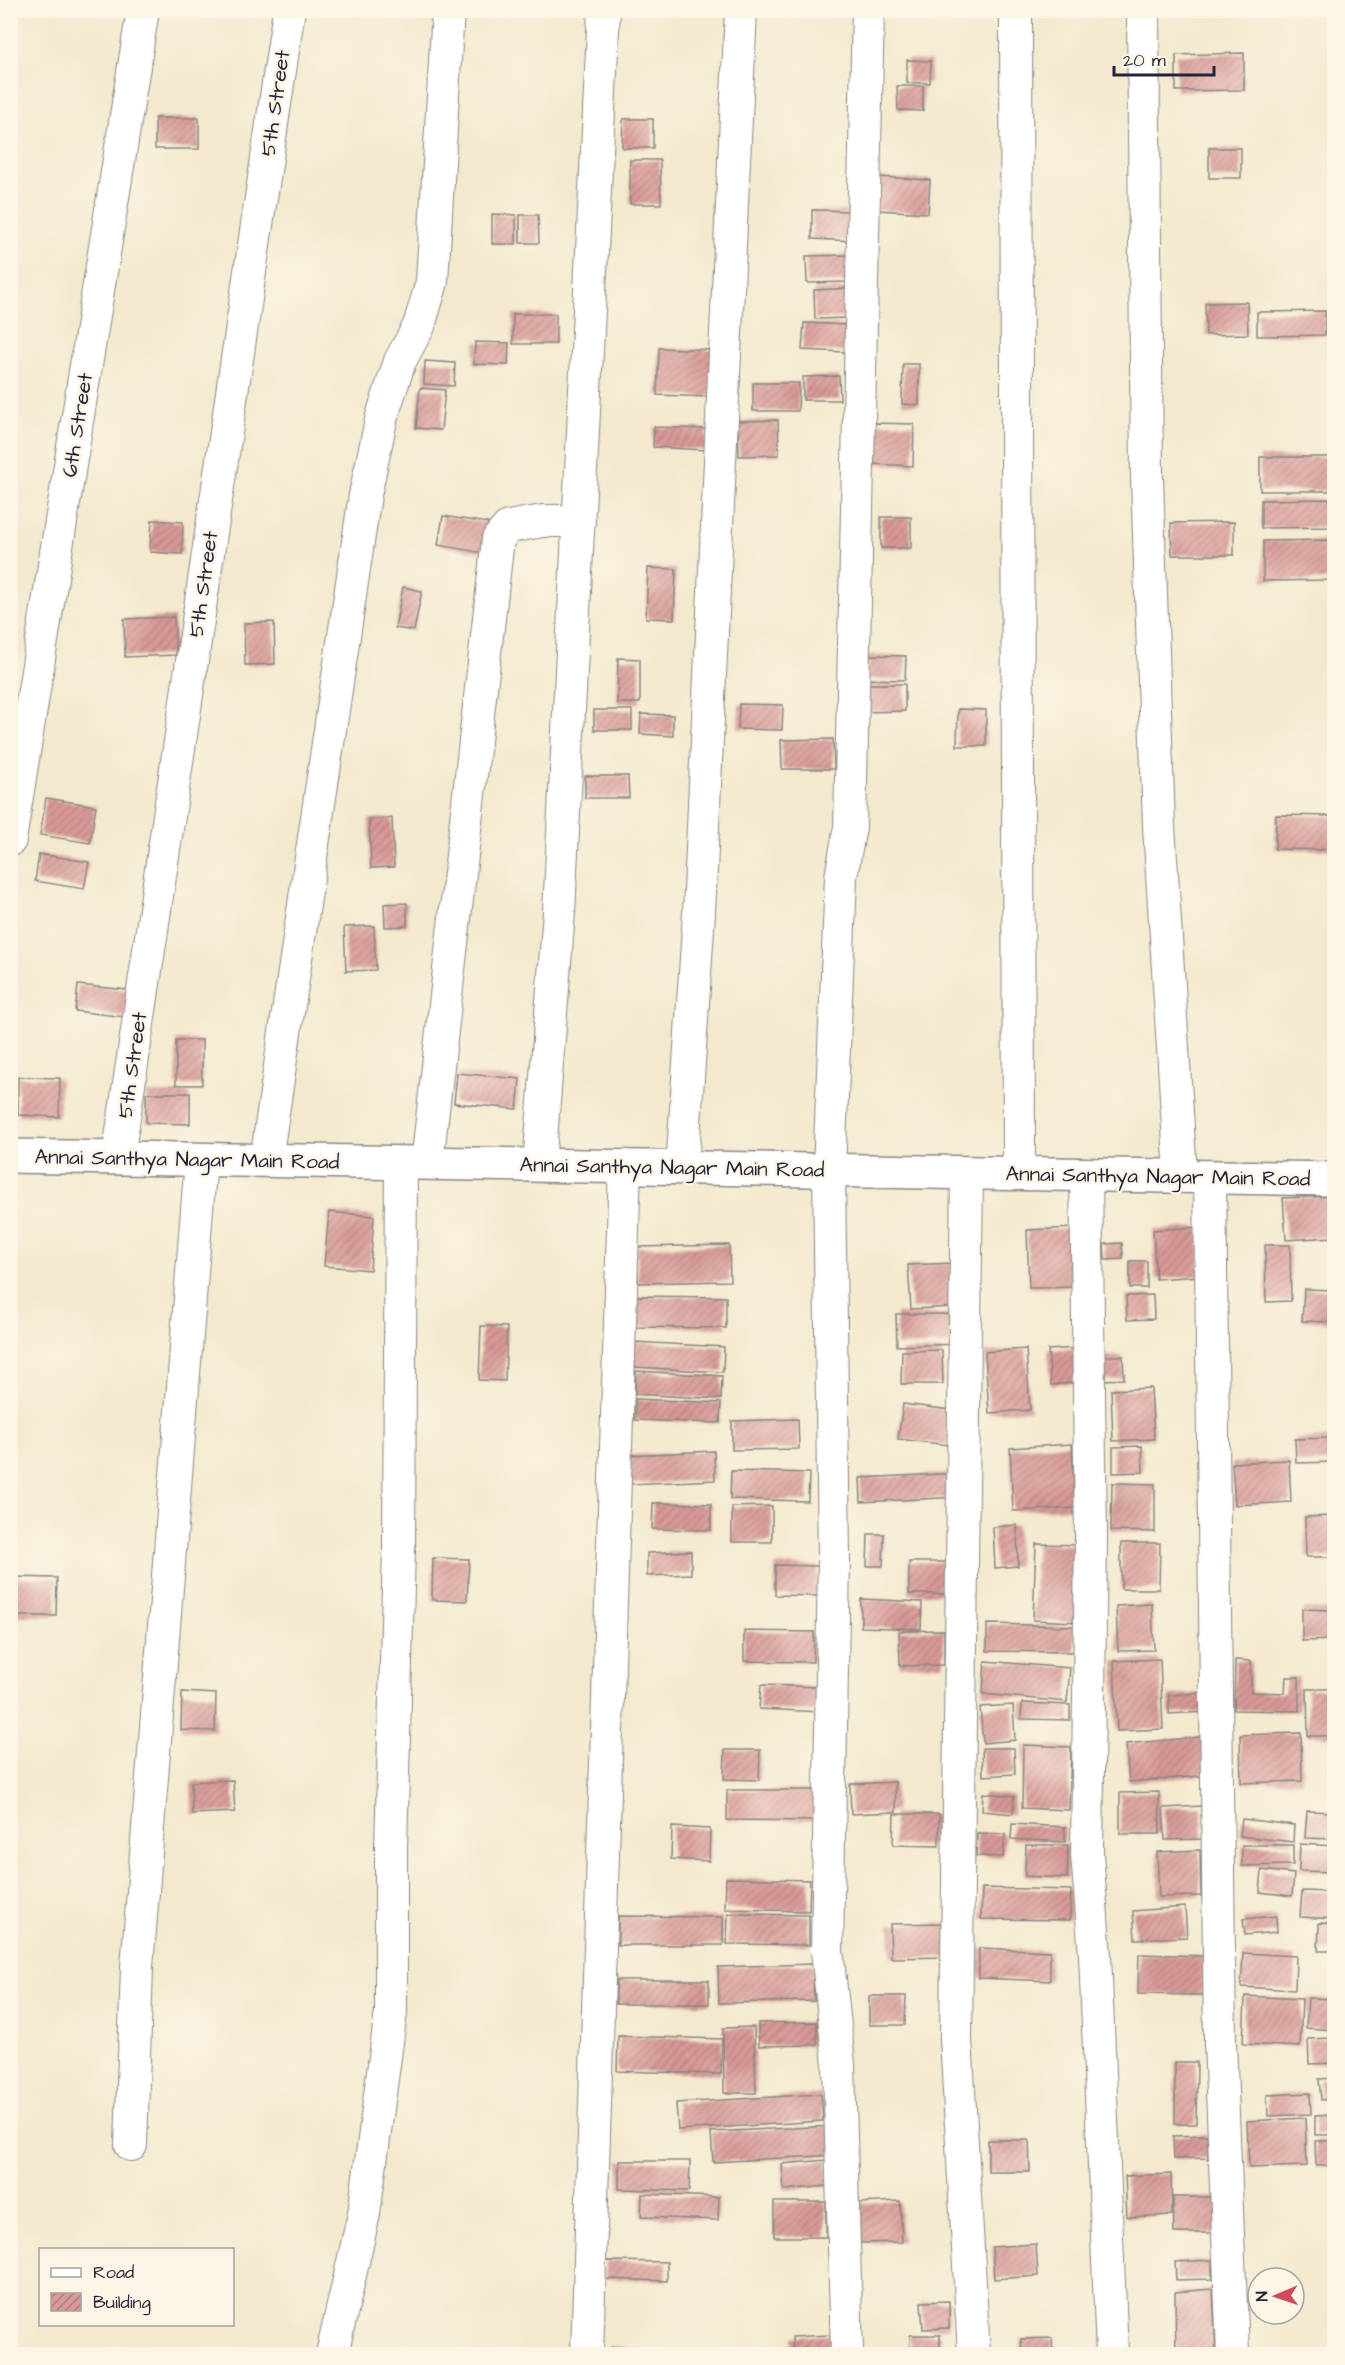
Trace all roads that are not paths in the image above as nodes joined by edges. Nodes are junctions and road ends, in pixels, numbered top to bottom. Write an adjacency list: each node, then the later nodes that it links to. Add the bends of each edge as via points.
1 (143, 10): 10 (street, 6th Street)
2 (288, 10): 12 (street, 5th Street)
3 (448, 10): 14 (street, via 432,282 419,326 400,361 382,416 365,495)
4 (604, 10): 9 (street)
5 (741, 10): 18 (street, via 699,913)
6 (868, 10): 19 (street, via 850,827 841,877)
7 (1016, 10): 21 (street)
8 (1143, 10): 23 (street, via 1147,478 1159,826)
9 (579, 521): 15 (street, via 543,521 508,527 498,539); 16 (street, via 559,912)
10 (10, 840)
11 (10, 1156): 12 (street, Annai Santhya Nagar Main Road)
12 (118, 1158): 13 (street, Annai Santhya Nagar Main Road)
13 (201, 1159): 14 (street, Annai Santhya Nagar Main Road); 25 (street, via 137,1967)
14 (266, 1160): 15 (street, Annai Santhya Nagar Main Road)
15 (414, 1163): 16 (street, Annai Santhya Nagar Main Road); 26 (street, via 399,1550 391,2012 364,2214)
16 (539, 1165): 17 (street, Annai Santhya Nagar Main Road)
17 (625, 1166): 18 (street, Annai Santhya Nagar Main Road); 27 (street)
18 (682, 1168): 19 (street, Annai Santhya Nagar Main Road)
19 (829, 1170): 20 (street, Annai Santhya Nagar Main Road); 28 (street, via 834,1559 827,1951 839,2064)
20 (967, 1173): 21 (street, Annai Santhya Nagar Main Road); 29 (street, via 956,2038)
21 (1019, 1173): 22 (street, Annai Santhya Nagar Main Road)
22 (1086, 1174): 23 (street, Annai Santhya Nagar Main Road); 30 (street, via 1090,1537 1087,1854 1096,1967)
23 (1196, 1176): 24 (street, Annai Santhya Nagar Main Road); 31 (street, via 1220,2043)
24 (1335, 1179)
25 (131, 2145)
26 (332, 2355)
27 (587, 2355)
28 (847, 2355)
29 (974, 2355)
30 (1112, 2355)
31 (1233, 2355)

